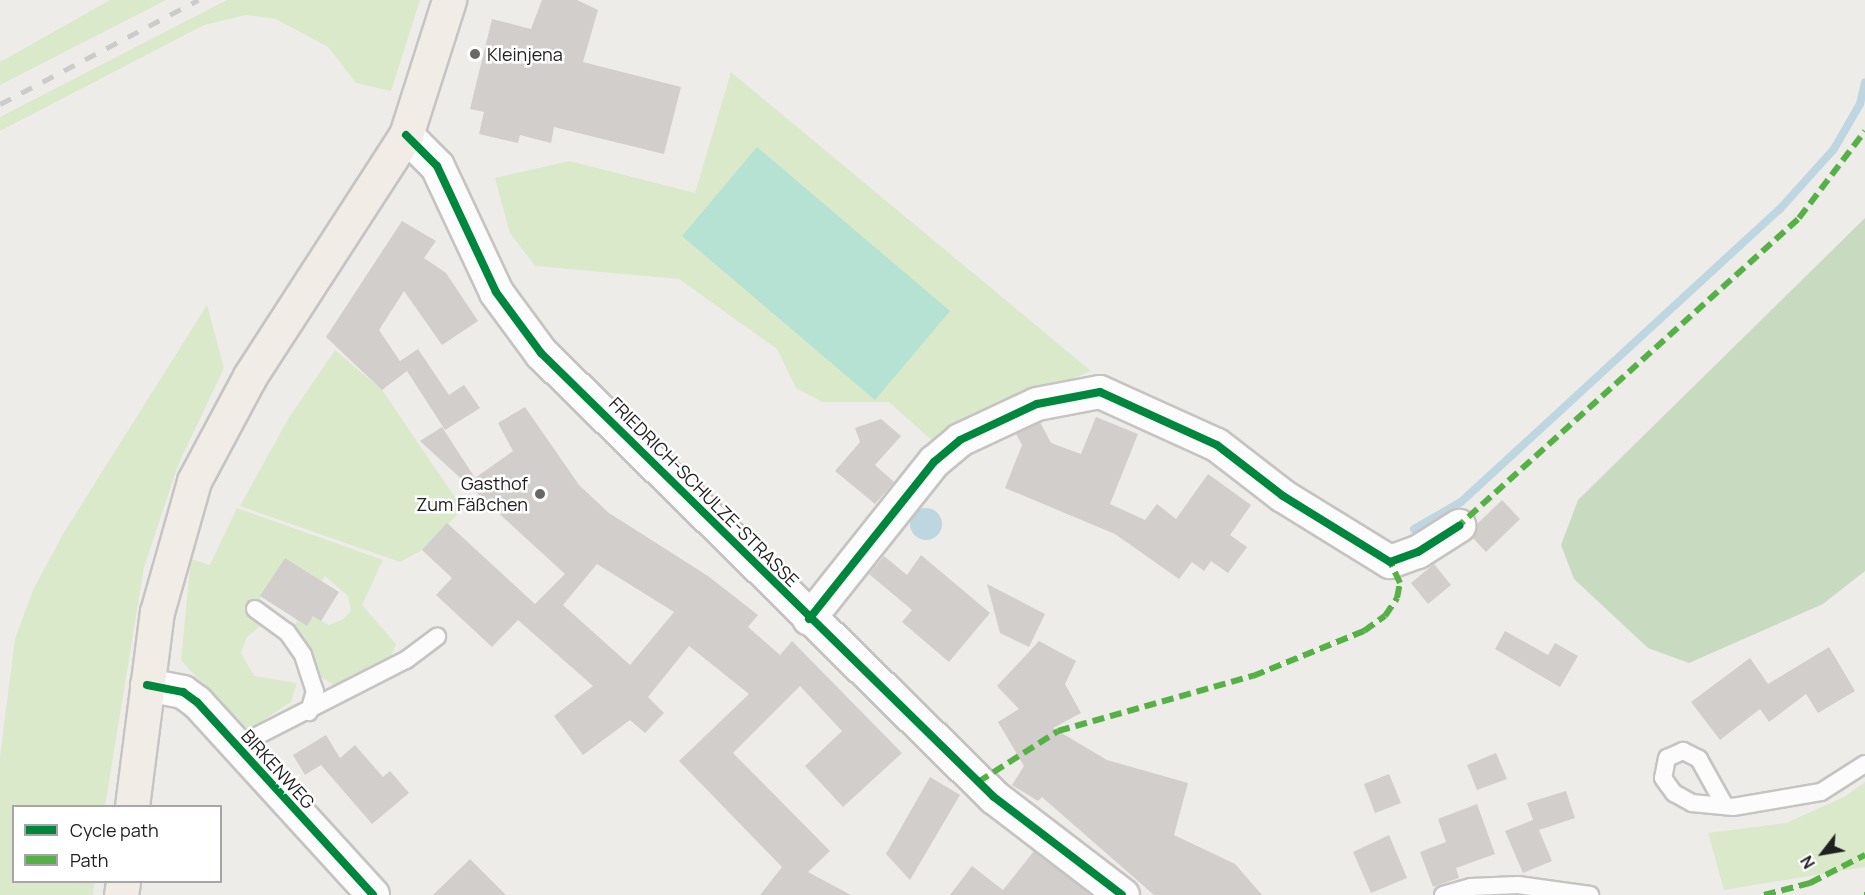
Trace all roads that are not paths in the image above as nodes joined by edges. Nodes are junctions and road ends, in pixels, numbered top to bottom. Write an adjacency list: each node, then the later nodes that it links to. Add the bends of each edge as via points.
1 (449, 0): 2 (main road)
2 (406, 135): 5 (street, FRIEDRICH-SCHULZE-STRASSE, via 436,166 471,247 515,323); 7 (main road, via 244,387 194,481 167,564)
3 (1459, 526): 5 (street, via 1418,552 1390,562 1283,496 1217,445 1100,392 1037,404 960,440 934,462)
4 (255, 609): 8 (lane, via 287,632 303,655 315,691)
5 (809, 619): 14 (street, FRIEDRICH-SCHULZE-STRASSE, via 994,797)
6 (437, 637): 8 (lane, via 406,660)
7 (147, 685): 9 (street, BIRKENWEG, via 183,692); 11 (main road)
8 (309, 712): 9 (lane)
9 (237, 746): 13 (street, BIRKENWEG)
10 (1865, 764): 12 (lane, via 1821,792 1778,803)
11 (132, 805)
12 (1725, 806)
13 (373, 895)
14 (1122, 895)
15 (1443, 895): 16 (lane, via 1471,887 1518,885)
16 (1590, 895)

